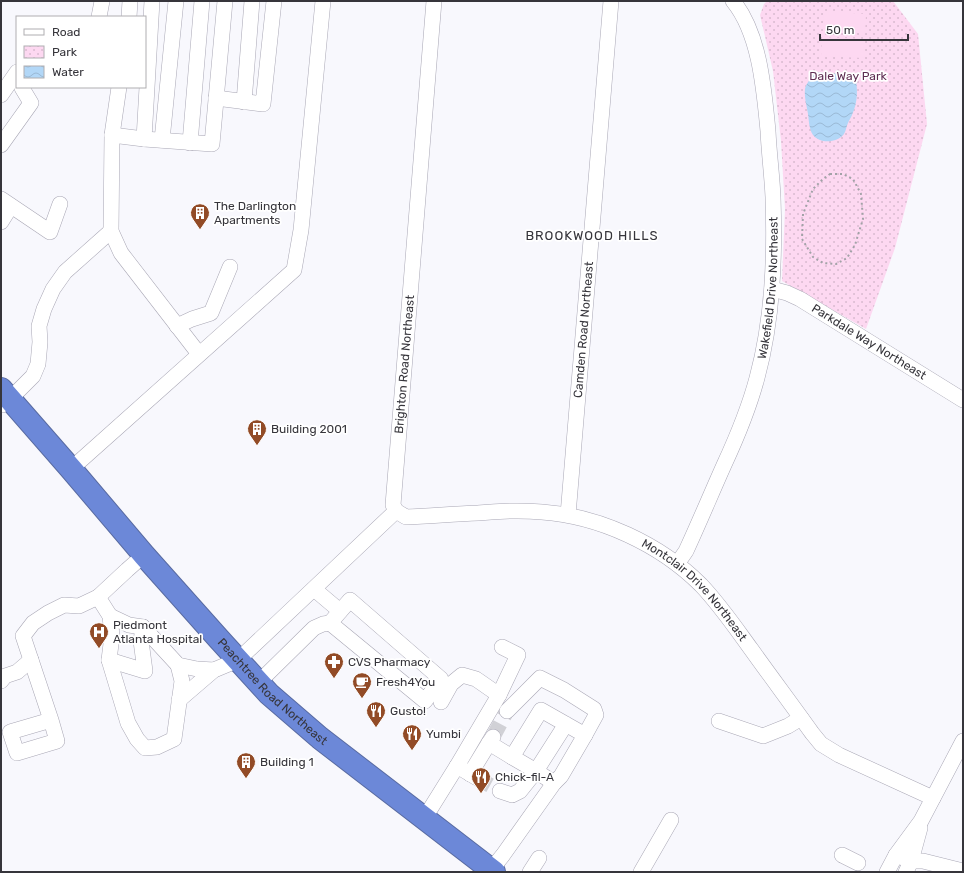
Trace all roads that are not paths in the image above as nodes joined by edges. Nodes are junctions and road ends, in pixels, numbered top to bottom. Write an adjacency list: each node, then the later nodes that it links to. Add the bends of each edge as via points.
1 (102, 1): 13 (street)
2 (130, 1): 14 (street)
3 (152, 1): 22 (street)
4 (176, 1): 23 (street)
5 (202, 1): 24 (street)
6 (225, 1): 19 (street)
7 (252, 1): 20 (street)
8 (274, 1): 20 (street, via 263,104)
9 (322, 1): 33 (street, via 301,230 294,270)
10 (434, 1): 37 (street, Brighton Road Northeast, via 393,505)
11 (611, 1): 38 (street, Camden Road Northeast)
12 (738, 2): 31 (street, Wakefield Drive Northeast, via 754,41 765,99 773,196)
13 (99, 16)
14 (129, 16)
15 (16, 74): 16 (street)
16 (8, 87)
17 (22, 88): 25 (street, via 31,103)
18 (119, 88): 21 (street)
19 (216, 98): 20 (street); 24 (street, via 212,144)
20 (244, 102)
21 (112, 135): 22 (street); 29 (street)
22 (144, 139): 23 (street)
23 (162, 140): 24 (street)
24 (190, 142)
25 (1, 145)
26 (6, 203): 27 (street, via 50,232); 28 (street)
27 (60, 204)
28 (1, 222)
29 (111, 232): 32 (street, via 120,253); 34 (street, via 65,272 53,289 39,326 38,364 33,376)
30 (230, 267): 32 (street, via 211,314)
31 (772, 289): 35 (street, Parkdale Way Northeast, via 800,299); 40 (street, Wakefield Drive Northeast, via 764,350 749,406 686,551)
32 (177, 326): 33 (street)
33 (199, 354): 36 (street)
34 (4, 398): 36 (highway, Peachtree Road Northeast)
35 (963, 400)
36 (71, 468): 39 (highway, Peachtree Road Northeast)
37 (396, 511): 38 (street, Montclair Drive Northeast, via 406,517 517,510); 41 (street)
38 (568, 515): 40 (street, Montclair Drive Northeast, via 627,534)
39 (144, 555): 42 (street); 50 (highway, Peachtree Road Northeast)
40 (677, 564): 61 (street, Montclair Drive Northeast, via 721,607)
41 (314, 589): 43 (street); 50 (street)
42 (98, 597): 44 (street); 52 (street, via 79,606 64,605 33,622 23,636)
43 (340, 611): 45 (street); 45 (street, via 350,600 441,679 425,701)
44 (110, 616): 46 (street); 47 (street)
45 (330, 623): 55 (street, via 314,628)
46 (136, 626): 47 (street); 49 (street, via 148,675); 51 (street)
47 (112, 636): 49 (street)
48 (502, 647): 57 (street, via 518,655)
49 (109, 660): 58 (street, via 128,723 145,748 157,747 174,739)
50 (238, 660): 53 (street); 55 (highway, Peachtree Road Northeast)
51 (178, 665): 53 (street); 58 (street, via 182,681)
52 (33, 666): 54 (street, via 5,676); 56 (street, via 12,682); 62 (street)
53 (214, 670): 58 (street)
54 (1, 681)
55 (258, 683): 73 (highway, Peachtree Road Northeast, via 320,738)
56 (1, 685)
57 (499, 694): 59 (street, via 476,679 462,676 451,684); 69 (street)
58 (179, 700)
59 (441, 702)
60 (507, 711): 65 (street, via 540,678 594,709 596,715)
61 (801, 718): 63 (street, via 763,736); 72 (street, Montclair Drive Northeast, via 821,744 839,756)
62 (51, 720)
63 (719, 721)
64 (566, 724): 65 (street); 67 (street, via 541,710); 68 (street)
65 (585, 735): 70 (street, via 561,776)
66 (963, 741): 72 (street)
67 (512, 757): 68 (street); 69 (street, via 491,740)
68 (536, 771): 70 (street); 71 (street, via 520,791 512,795)
69 (468, 773): 73 (street)
70 (554, 783): 81 (street)
71 (500, 791)
72 (933, 798): 75 (street)
73 (424, 819): 81 (highway, Peachtree Road Northeast)
74 (671, 820): 83 (street)
75 (921, 821): 77 (street); 80 (street)
76 (842, 855): 79 (street)
77 (896, 855): 80 (street); 84 (street)
78 (539, 858): 82 (street)
79 (858, 863)
80 (908, 866): 85 (street, via 923,861)
81 (491, 871)
82 (530, 872)
83 (641, 872)
84 (887, 872)
85 (963, 872)

